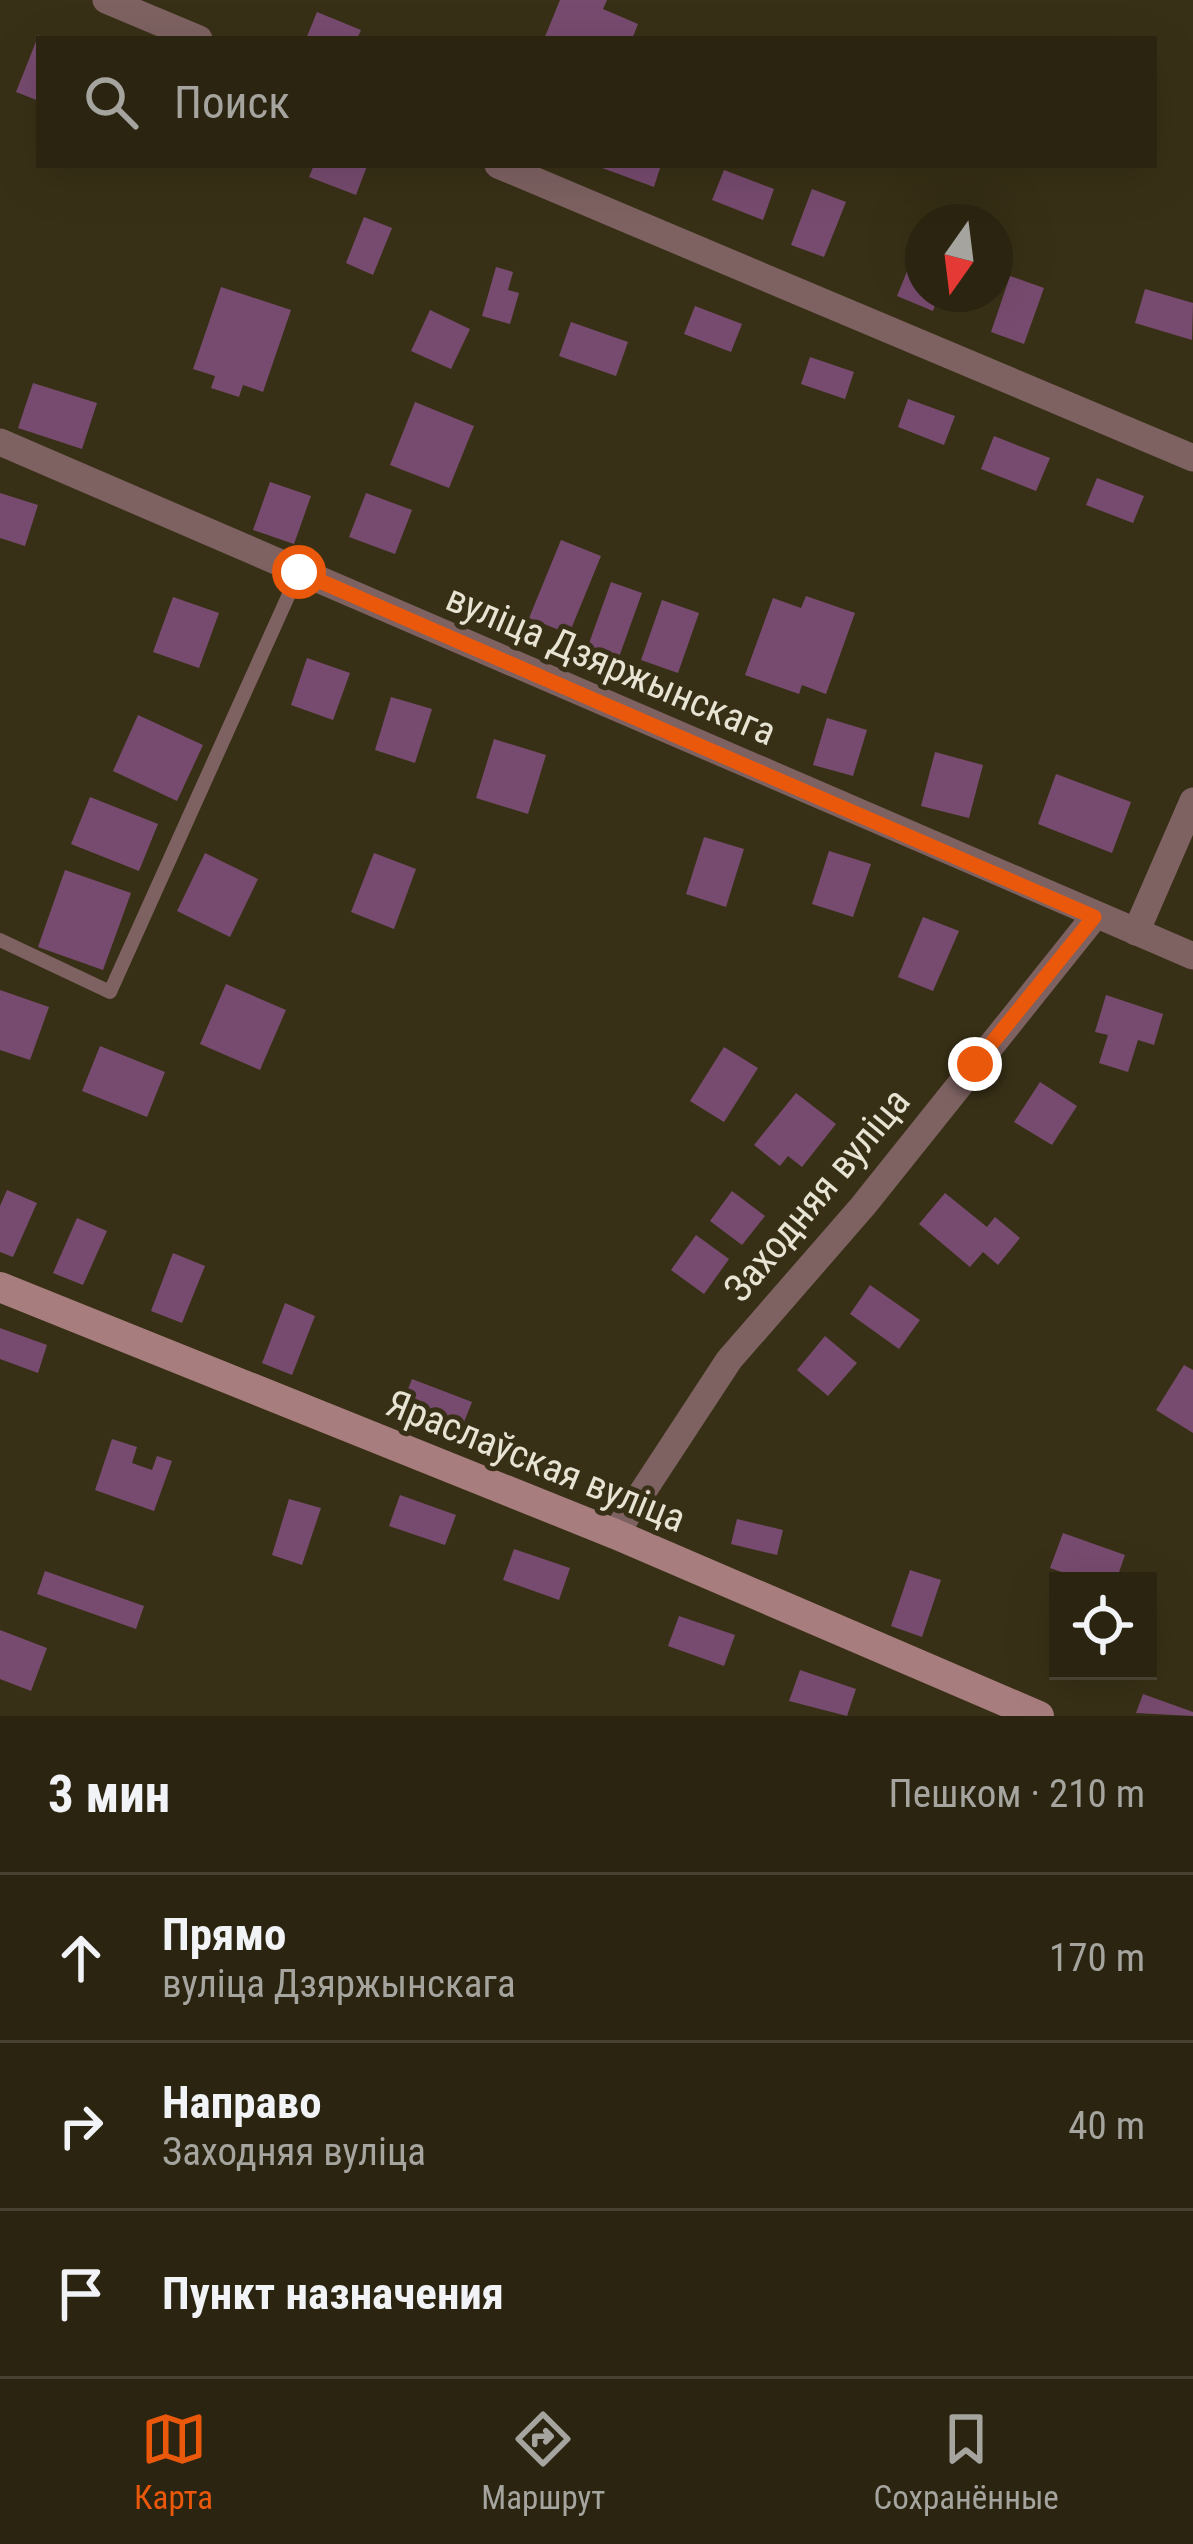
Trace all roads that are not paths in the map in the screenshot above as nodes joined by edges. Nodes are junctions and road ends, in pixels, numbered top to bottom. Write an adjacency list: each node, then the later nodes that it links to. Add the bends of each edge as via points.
1 (106, 0): 2 (street)
2 (192, 36)
3 (505, 168): 5 (street)
4 (0, 442): 6 (street, вуліца Дзяржынскага)
5 (1193, 458)
6 (299, 572): 8 (street, вуліца Дзяржынскага); 10 (lane, via 110,992)
7 (1193, 801): 9 (street)
8 (1094, 917): 9 (street, вуліца Дзяржынскага); 13 (street, Заходняя вуліца, via 729,1360)
9 (1136, 932): 11 (street, вуліца Дзяржынскага)
10 (0, 940)
11 (1193, 956)
12 (0, 1287): 13 (street, Яраслаўская вуліца)
13 (615, 1534): 14 (street, Яраслаўская вуліца)
14 (1039, 1716)

